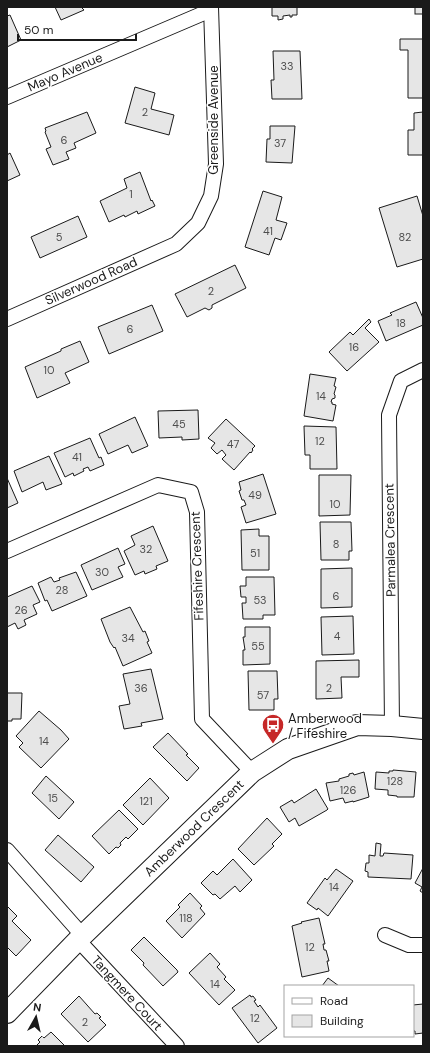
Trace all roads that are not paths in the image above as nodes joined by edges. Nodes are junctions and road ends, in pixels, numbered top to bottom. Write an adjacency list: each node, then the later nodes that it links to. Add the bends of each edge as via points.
1 (211, 8): 2 (street, Mayo Avenue); 3 (street, Greenside Avenue, via 216,164 211,196 198,223)
2 (7, 97)
3 (176, 244): 4 (street, Silverwood Road)
4 (7, 318)
5 (423, 370): 7 (street, Parmalea Crescent, via 402,380 389,415)
6 (7, 551): 9 (street, Fifeshire Crescent, via 158,485 191,492 197,512 202,719)
7 (392, 726): 8 (street, Amberwood Crescent); 9 (street, Amberwood Crescent, via 356,725 288,749)
8 (423, 729)
9 (252, 772): 12 (street, Amberwood Crescent)
10 (7, 850): 12 (street, Tangmere Court)
11 (385, 935): 13 (street, via 409,945)
12 (80, 938): 14 (street, Amberwood Crescent); 15 (street, Tangmere Court)
13 (423, 946)
14 (7, 1013)
15 (177, 1046)

